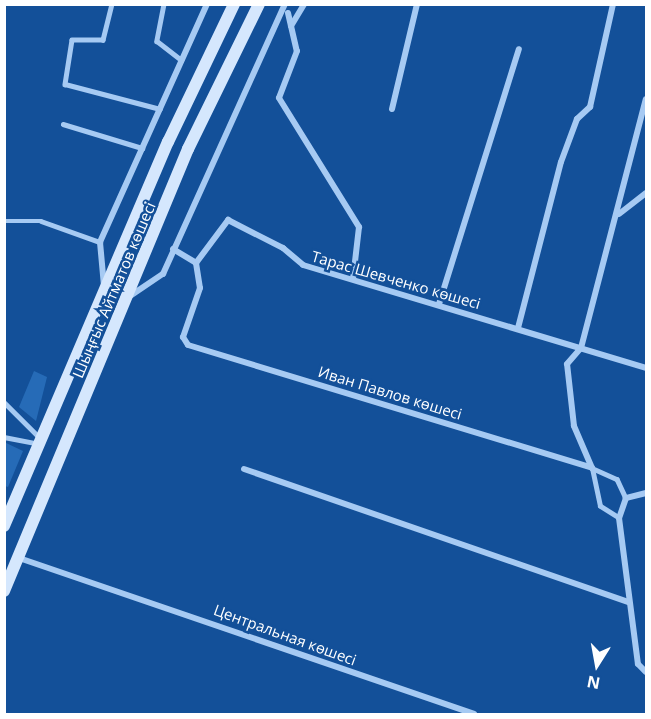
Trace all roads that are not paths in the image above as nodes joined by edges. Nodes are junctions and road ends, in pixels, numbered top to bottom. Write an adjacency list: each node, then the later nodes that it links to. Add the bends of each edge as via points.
1 (111, 4): 15 (lane, via 103,40 72,40 65,84)
2 (164, 4): 13 (lane, via 157,41)
3 (207, 4): 13 (street)
4 (234, 4): 26 (main road, Шыңғыс Айтматов көшесі)
5 (259, 4): 27 (main road, Шыңғыс Айтматов көшесі, via 188,149)
6 (285, 4): 23 (street)
7 (304, 4): 11 (street)
8 (417, 4): 16 (street)
9 (613, 4): 29 (street, via 590,107 577,119 561,162)
10 (288, 14): 11 (street)
11 (291, 26): 25 (street, via 297,51 279,98 359,227)
12 (519, 49): 28 (street)
13 (181, 60): 15 (street)
14 (646, 99): 20 (street)
15 (160, 109): 18 (street)
16 (392, 109)
17 (63, 124): 18 (lane)
18 (142, 148): 22 (street)
19 (646, 194): 20 (street)
20 (618, 215): 30 (street)
21 (4, 221): 22 (lane, via 41,221)
22 (100, 242): 26 (street)
23 (173, 249): 24 (street); 27 (street, via 163,274)
24 (196, 263): 25 (street, Тарас Шевченко көшесі, via 228,220 283,248 296,262); 35 (street, Иван Павлов көшесі, via 199,297 183,337 188,345)
25 (353, 279): 28 (street, Тарас Шевченко көшесі)
26 (105, 291): 34 (main road, Шыңғыс Айтматов көшесі)
27 (127, 298): 42 (main road, Шыңғыс Айтматов көшесі)
28 (439, 303): 29 (street, Тарас Шевченко көшесі)
29 (518, 328): 30 (street, Тарас Шевченко көшесі)
30 (581, 348): 31 (street, Тарас Шевченко көшесі); 35 (street, via 567,364 574,426)
31 (646, 368)
32 (4, 402): 34 (lane)
33 (4, 437): 34 (lane, via 23,445)
34 (42, 439): 41 (main road, Шыңғыс Айтматов көшесі)
35 (592, 468): 38 (lane, via 617,479); 40 (lane, via 600,506)
36 (244, 469): 44 (street)
37 (646, 493): 38 (street)
38 (626, 498): 40 (street)
39 (4, 503): 41 (lane)
40 (619, 518): 44 (street)
41 (6, 522)
42 (18, 558): 43 (main road, Шыңғыс Айтматов көшесі); 46 (street, Центральная көшесі)
43 (4, 591)
44 (629, 602): 45 (street, via 638,664)
45 (646, 672)
46 (474, 714)

